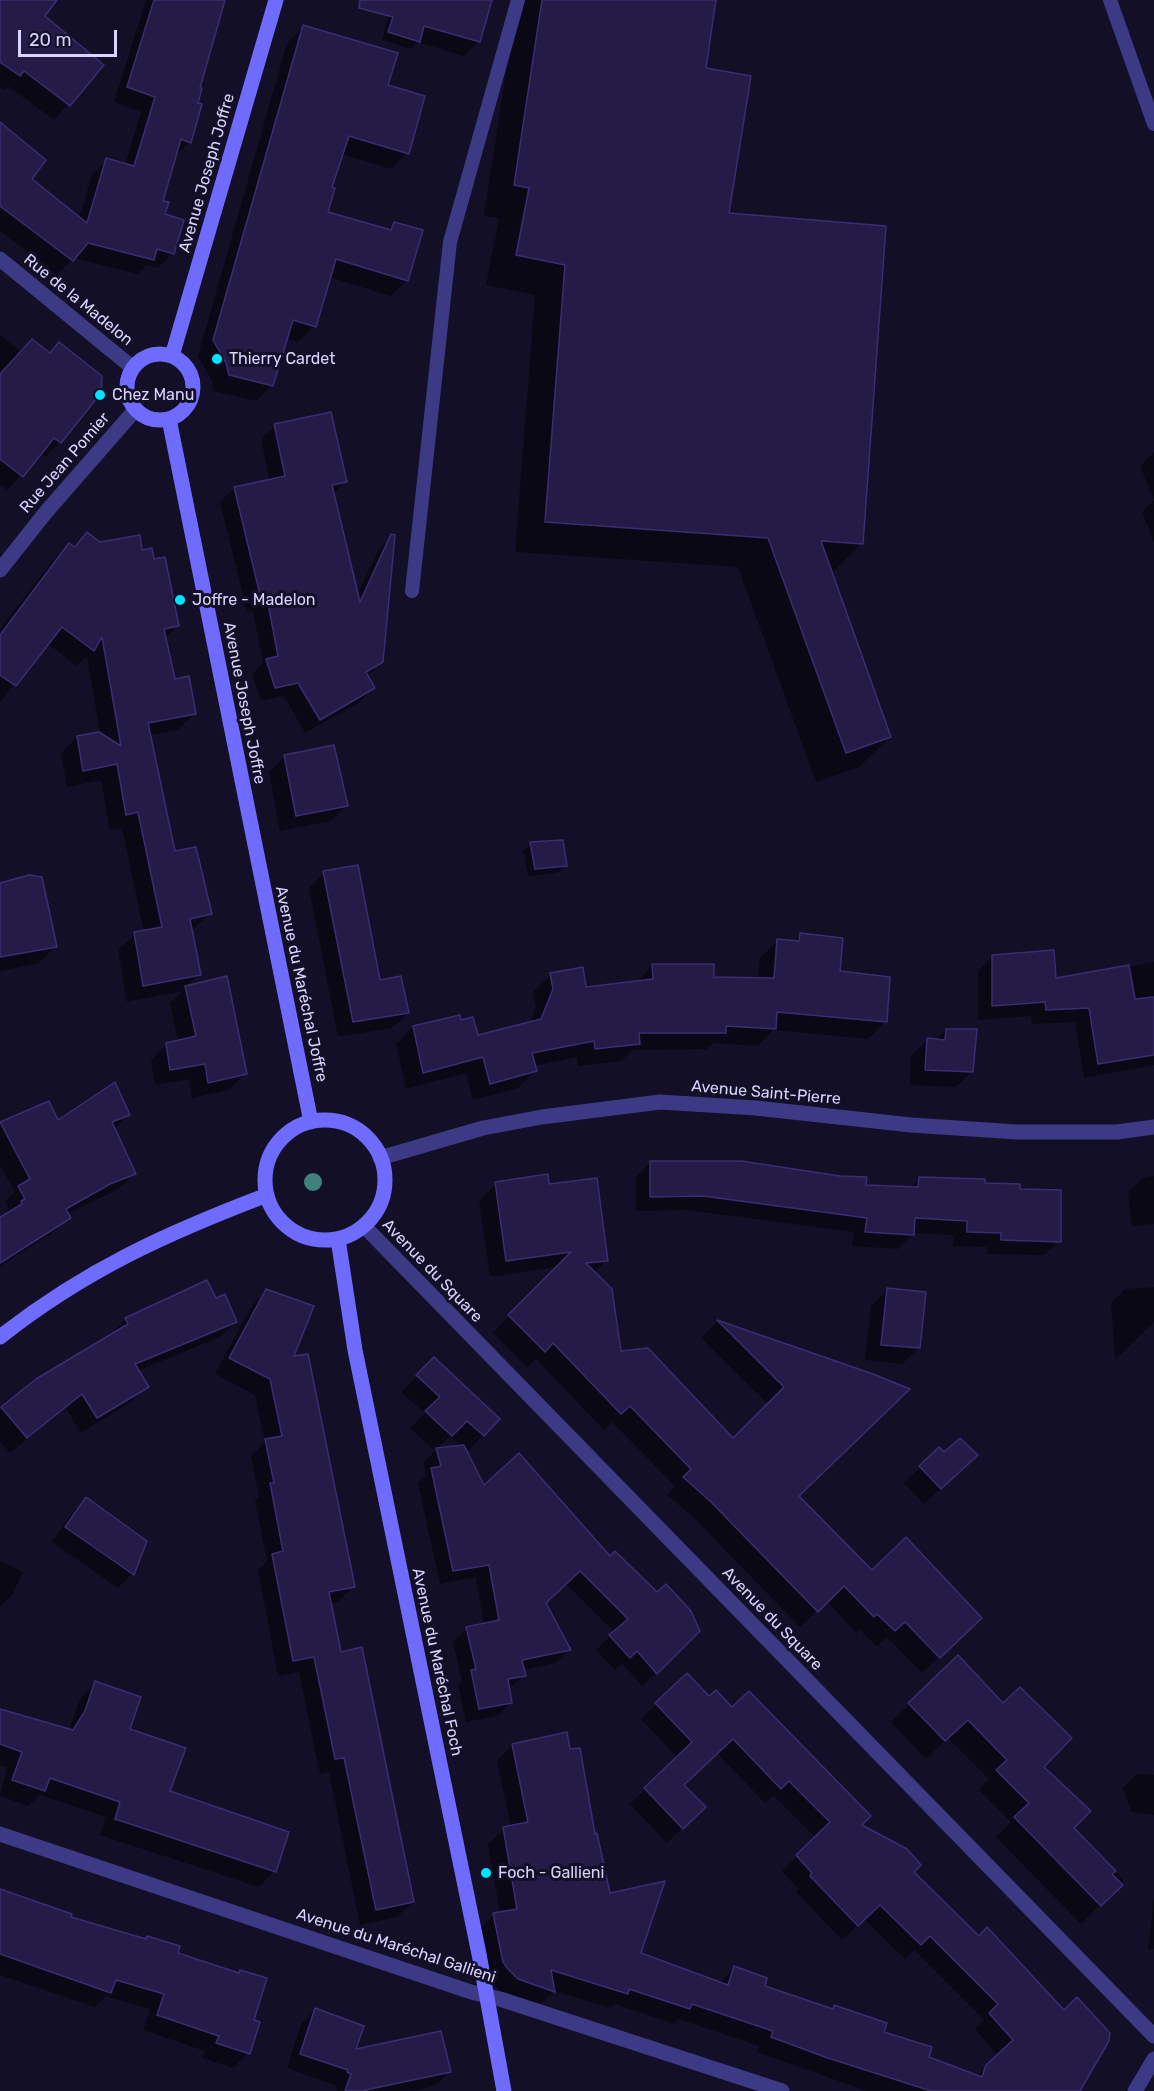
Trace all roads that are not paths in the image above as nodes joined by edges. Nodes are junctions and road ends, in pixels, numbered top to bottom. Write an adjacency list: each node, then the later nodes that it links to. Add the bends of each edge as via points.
1 (276, 0): 6 (street, Avenue Joseph Joffre)
2 (518, 0): 11 (lane, via 450,242)
3 (1110, 0): 4 (lane)
4 (1154, 124)
5 (0, 259): 7 (street, Rue de la Madelon)
6 (172, 356): 7 (street, via 150,355); 9 (street, via 188,369 193,388 186,408)
7 (133, 368): 8 (street, via 127,389)
8 (136, 409): 9 (street, via 151,419); 10 (street, Rue Jean Pomier)
9 (169, 419): 12 (street, Avenue Joseph Joffre)
10 (0, 570)
11 (412, 591)
12 (255, 853): 13 (street, Avenue du Maréchal Joffre)
13 (311, 1122): 15 (street, via 348,1125 372,1143); 16 (street, via 297,1127 276,1146 266,1176)
14 (1154, 1127): 15 (street, Avenue Saint-Pierre, via 1117,1132 1017,1132 660,1102 483,1128)
15 (380, 1158): 17 (street, via 384,1191 374,1216)
16 (267, 1195): 18 (street, via 277,1216 288,1227 322,1240); 19 (street, via 199,1220 121,1256 43,1303)
17 (364, 1226): 18 (street); 22 (street, Avenue du Square)
18 (338, 1239): 21 (street, Avenue du Maréchal Foch, via 355,1350)
19 (0, 1337)
20 (0, 1834): 21 (street, Avenue du Maréchal Gallieni)
21 (487, 1996): 24 (street, Avenue du Maréchal Foch); 25 (street, Avenue du Maréchal Gallieni)
22 (1154, 2036)
23 (1154, 2060): 26 (street)
24 (504, 2091)
25 (782, 2091)
26 (1135, 2091)

